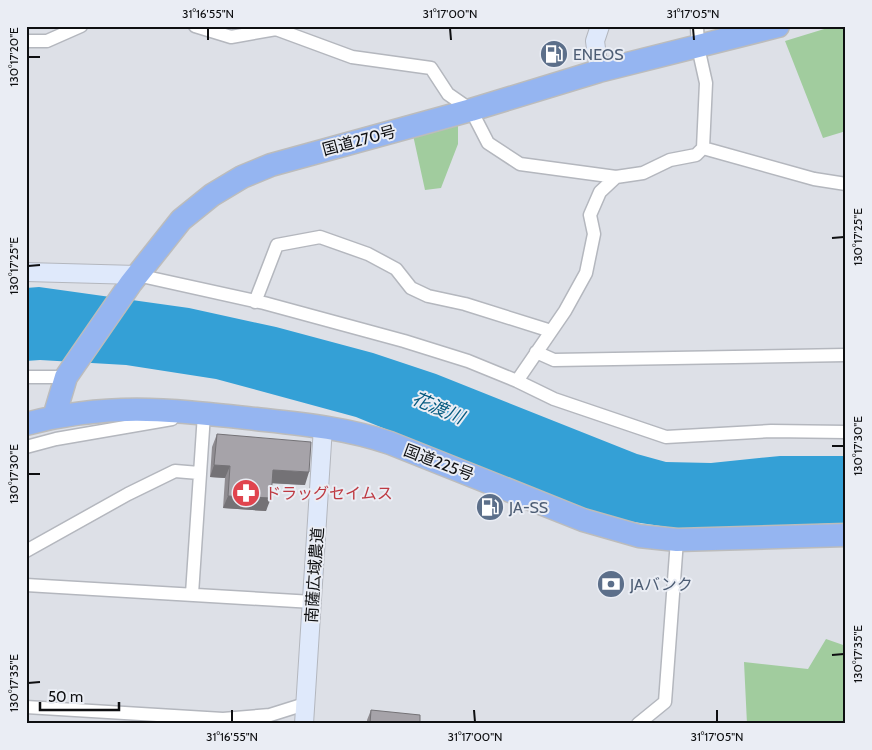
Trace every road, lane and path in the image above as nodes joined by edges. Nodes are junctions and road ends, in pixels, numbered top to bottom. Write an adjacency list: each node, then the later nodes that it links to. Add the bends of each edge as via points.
1 (81, 26): 6 (street, via 47,41)
2 (195, 26): 8 (street, via 231,37 276,29 352,57 431,68 448,94)
3 (600, 26): 7 (street, via 595,41)
4 (778, 26): 5 (highway, 国道270号)
5 (698, 37): 7 (highway, 国道270号); 9 (street, via 706,83)
6 (26, 41)
7 (599, 71): 8 (highway, 国道270号)
8 (471, 110): 10 (street, via 488,143 520,164); 13 (highway, 国道270号, via 304,155 242,177 212,195 181,220)
9 (703, 148): 10 (street, via 696,155 670,160 643,173); 11 (street, via 814,179)
10 (616, 177): 15 (street, via 600,192 590,215 594,234 586,273)
11 (846, 184)
12 (26, 272): 13 (street)
13 (134, 279): 14 (street); 18 (highway, 国道270号)
14 (255, 302): 15 (street, via 277,245 320,237 396,268 411,288 428,296); 20 (street, via 404,341)
15 (551, 331): 16 (street)
16 (536, 352): 17 (street, via 554,360); 20 (street)
17 (846, 355)
18 (67, 375): 19 (street); 22 (highway, 国道270号)
19 (26, 376)
20 (517, 381): 25 (street, via 554,400 666,437 771,431)
21 (204, 414): 22 (highway, 国道225号, via 113,409); 24 (highway, 国道225号); 26 (street, via 111,428); 27 (street)
22 (54, 417): 23 (highway, 国道225号)
23 (26, 424)
24 (324, 427): 29 (highway, 国道225号, via 390,443 612,529); 33 (street, 南薩広域農道)
25 (846, 432)
26 (26, 447)
27 (199, 473): 30 (street, via 175,471); 32 (street)
28 (846, 535): 29 (highway, 国道225号)
29 (677, 540): 37 (street, via 665,702)
30 (26, 551)
31 (26, 585): 32 (street)
32 (192, 594): 33 (street)
33 (313, 602): 34 (street, 南薩広域農道)
34 (305, 704): 35 (street, via 270,715 223,719); 36 (street, 南薩広域農道)
35 (26, 707)
36 (304, 724)
37 (638, 724)

